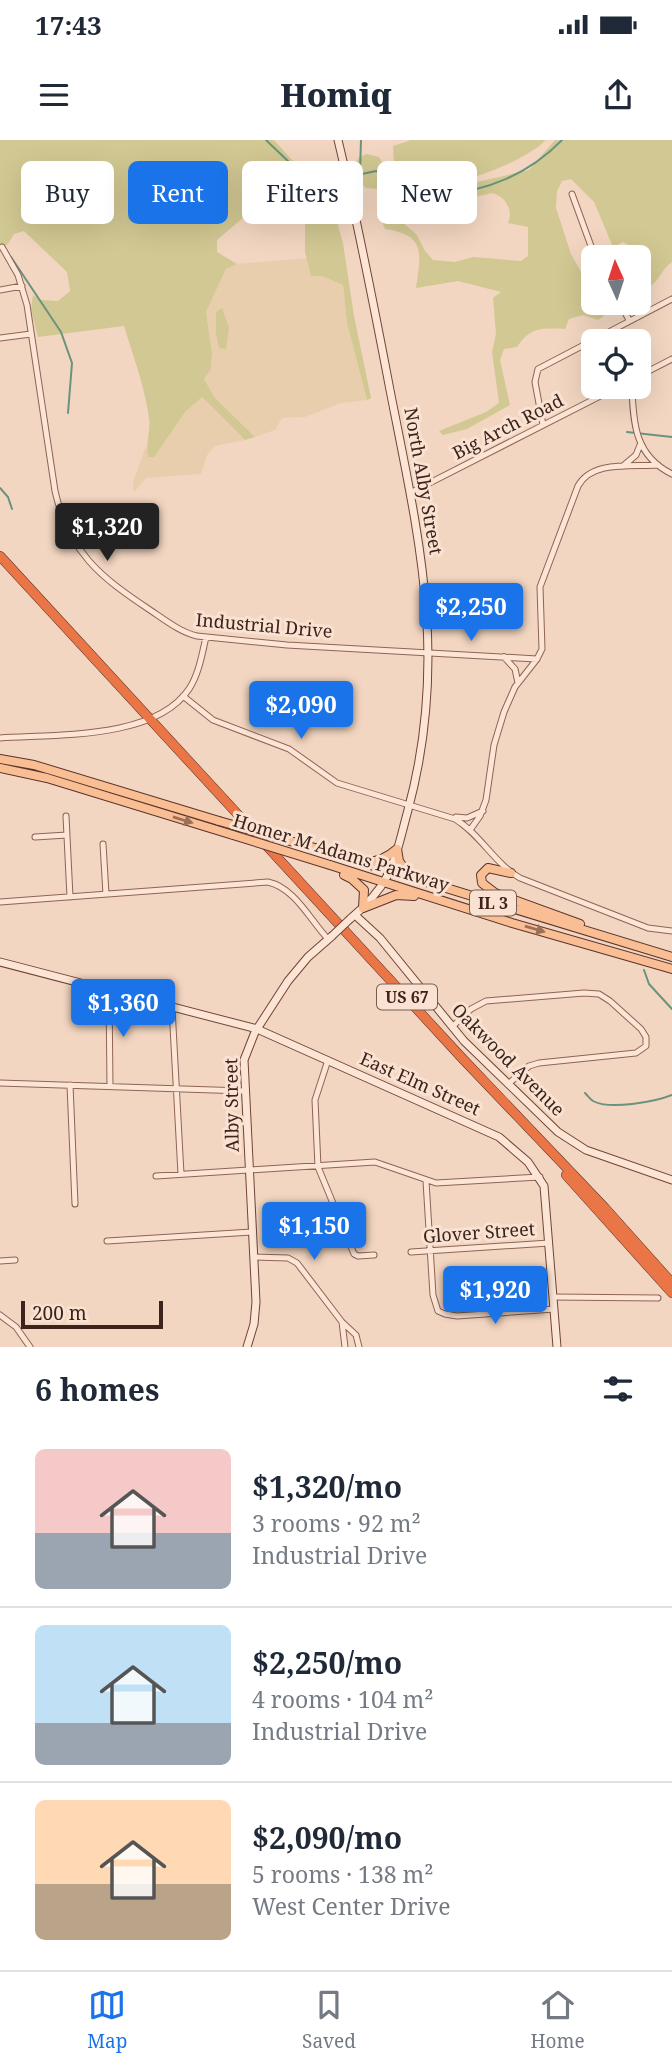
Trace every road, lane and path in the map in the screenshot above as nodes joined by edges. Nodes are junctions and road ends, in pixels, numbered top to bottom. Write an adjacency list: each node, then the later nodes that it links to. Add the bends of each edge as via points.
1 (338, 140): 21 (street, North Alby Street)
2 (572, 194): 3 (street)
3 (591, 245)
4 (2, 247): 5 (street, Industrial Drive)
5 (22, 286): 6 (street); 10 (street, Industrial Drive)
6 (0, 290)
7 (672, 299): 9 (street)
8 (626, 315): 9 (street)
9 (629, 320): 16 (street, via 538,369 535,382)
10 (32, 334): 11 (street); 23 (street, Industrial Drive, via 55,491 72,539 114,586 185,632)
11 (0, 338)
12 (672, 359): 13 (street)
13 (651, 370)
14 (594, 399): 16 (street, Big Arch Road)
15 (633, 399): 17 (street)
16 (543, 425): 21 (street, Big Arch Road)
17 (640, 445): 18 (street); 19 (street, via 632,461)
18 (657, 465): 19 (street); 20 (street)
19 (622, 468): 26 (street, via 591,471 578,486 540,587 542,643)
20 (672, 474)
21 (410, 493): 24 (street, North Alby Street, via 425,583)
22 (0, 556): 29 (highway, US 67)
23 (206, 637): 24 (street, Industrial Drive); 28 (street, via 197,675)
24 (429, 652): 25 (street, Industrial Drive); 33 (street, North Alby Street, via 425,727)
25 (504, 657): 26 (street, Industrial Drive); 27 (street, via 515,669)
26 (537, 659): 27 (street)
27 (518, 684): 34 (street, via 496,738)
28 (183, 696): 29 (street); 33 (street, via 213,720 289,749 330,780)
29 (149, 718): 30 (street, via 106,731); 70 (highway, US 67)
30 (0, 738)
31 (0, 759): 43 (main road, Homer M Adams Parkway / IL 3, bridge, via 45,768)
32 (0, 768): 42 (main road, Homer M Adams Parkway / IL 3, one-way to 42, bridge)
33 (409, 805): 36 (street); 41 (street, North Alby Street)
34 (482, 811): 36 (street, via 467,818); 37 (street)
35 (66, 816): 38 (street)
36 (449, 816): 37 (street)
37 (470, 830): 45 (street)
38 (67, 835): 39 (street); 49 (street)
39 (35, 837)
40 (103, 844): 48 (street)
41 (397, 849): 43 (main road, via 375,862); 44 (street, North Alby Street); 46 (main road, via 403,870)
42 (310, 859): 47 (main road, Homer M Adams Parkway / IL 3, bridge); 52 (main road, via 360,884)
43 (360, 862): 44 (main road, Homer M Adams Parkway / IL 3)
44 (390, 872): 46 (main road, Homer M Adams Parkway / IL 3); 47 (street, Alby Street)
45 (511, 873): 54 (street, via 648,928); 56 (main road, via 488,869 481,875 482,883 495,893)
46 (411, 878): 56 (main road, Homer M Adams Parkway / IL 3)
47 (384, 883): 50 (main road, Homer M Adams Parkway / IL 3); 52 (street, Alby Street)
48 (106, 894): 49 (street); 55 (street, via 268,882 292,895)
49 (70, 897): 51 (street)
50 (431, 898): 52 (main road, via 396,895); 58 (main road, Homer M Adams Parkway / IL 3, one-way to 58)
51 (0, 902)
52 (363, 908): 53 (street, Alby Street)
53 (352, 917): 55 (street, Alby Street, bridge); 61 (street, Oakwood Avenue, via 380,938)
54 (672, 931)
55 (330, 937): 62 (street, Alby Street, via 298,968)
56 (672, 956)
57 (0, 962): 59 (street, East Elm Street)
58 (672, 969)
59 (109, 992): 60 (street, East Elm Street); 67 (street)
60 (173, 1008): 62 (street, East Elm Street); 68 (street)
61 (452, 1027): 65 (street, Oakwood Avenue); 65 (street, via 485,1001 592,993 610,1001 646,1037 646,1046 636,1053 539,1063)
62 (257, 1030): 63 (street, East Elm Street); 69 (street, Alby Street, via 244,1060)
63 (328, 1060): 71 (street, via 315,1100); 75 (street, East Elm Street, via 493,1133)
64 (0, 1083): 66 (street)
65 (508, 1084): 76 (street, Oakwood Avenue, via 579,1147)
66 (70, 1085): 67 (street); 78 (street)
67 (110, 1086): 68 (street)
68 (177, 1089): 69 (street); 73 (street)
69 (244, 1091): 72 (street, Alby Street)
70 (511, 1110): 88 (highway, US 67); 89 (highway, US 67)
71 (318, 1167): 72 (street); 77 (street, via 381,1163); 84 (street, via 354,1254)
72 (249, 1170): 73 (street); 79 (street, Alby Street)
73 (181, 1174): 74 (street)
74 (156, 1176)
75 (540, 1177): 77 (street); 81 (street)
76 (672, 1180)
77 (426, 1181): 82 (street)
78 (75, 1204)
79 (252, 1233): 80 (street); 85 (street, Alby Street)
80 (107, 1241)
81 (549, 1243): 82 (street, Glover Street); 90 (street)
82 (430, 1250): 83 (street, Glover Street); 92 (street, via 433,1294 441,1313 457,1316)
83 (411, 1252)
84 (373, 1255)
85 (254, 1257): 94 (street, via 297,1263); 96 (street, Alby Street, via 256,1314)
86 (15, 1260): 87 (street)
87 (0, 1261)
88 (671, 1281)
89 (672, 1293)
90 (553, 1297): 91 (street); 92 (street)
91 (658, 1298)
92 (554, 1309): 99 (street)
93 (0, 1315): 95 (street)
94 (342, 1322): 97 (street); 98 (street, via 356,1335)
95 (30, 1347)
96 (247, 1347)
97 (345, 1347)
98 (359, 1347)
99 (557, 1347)

